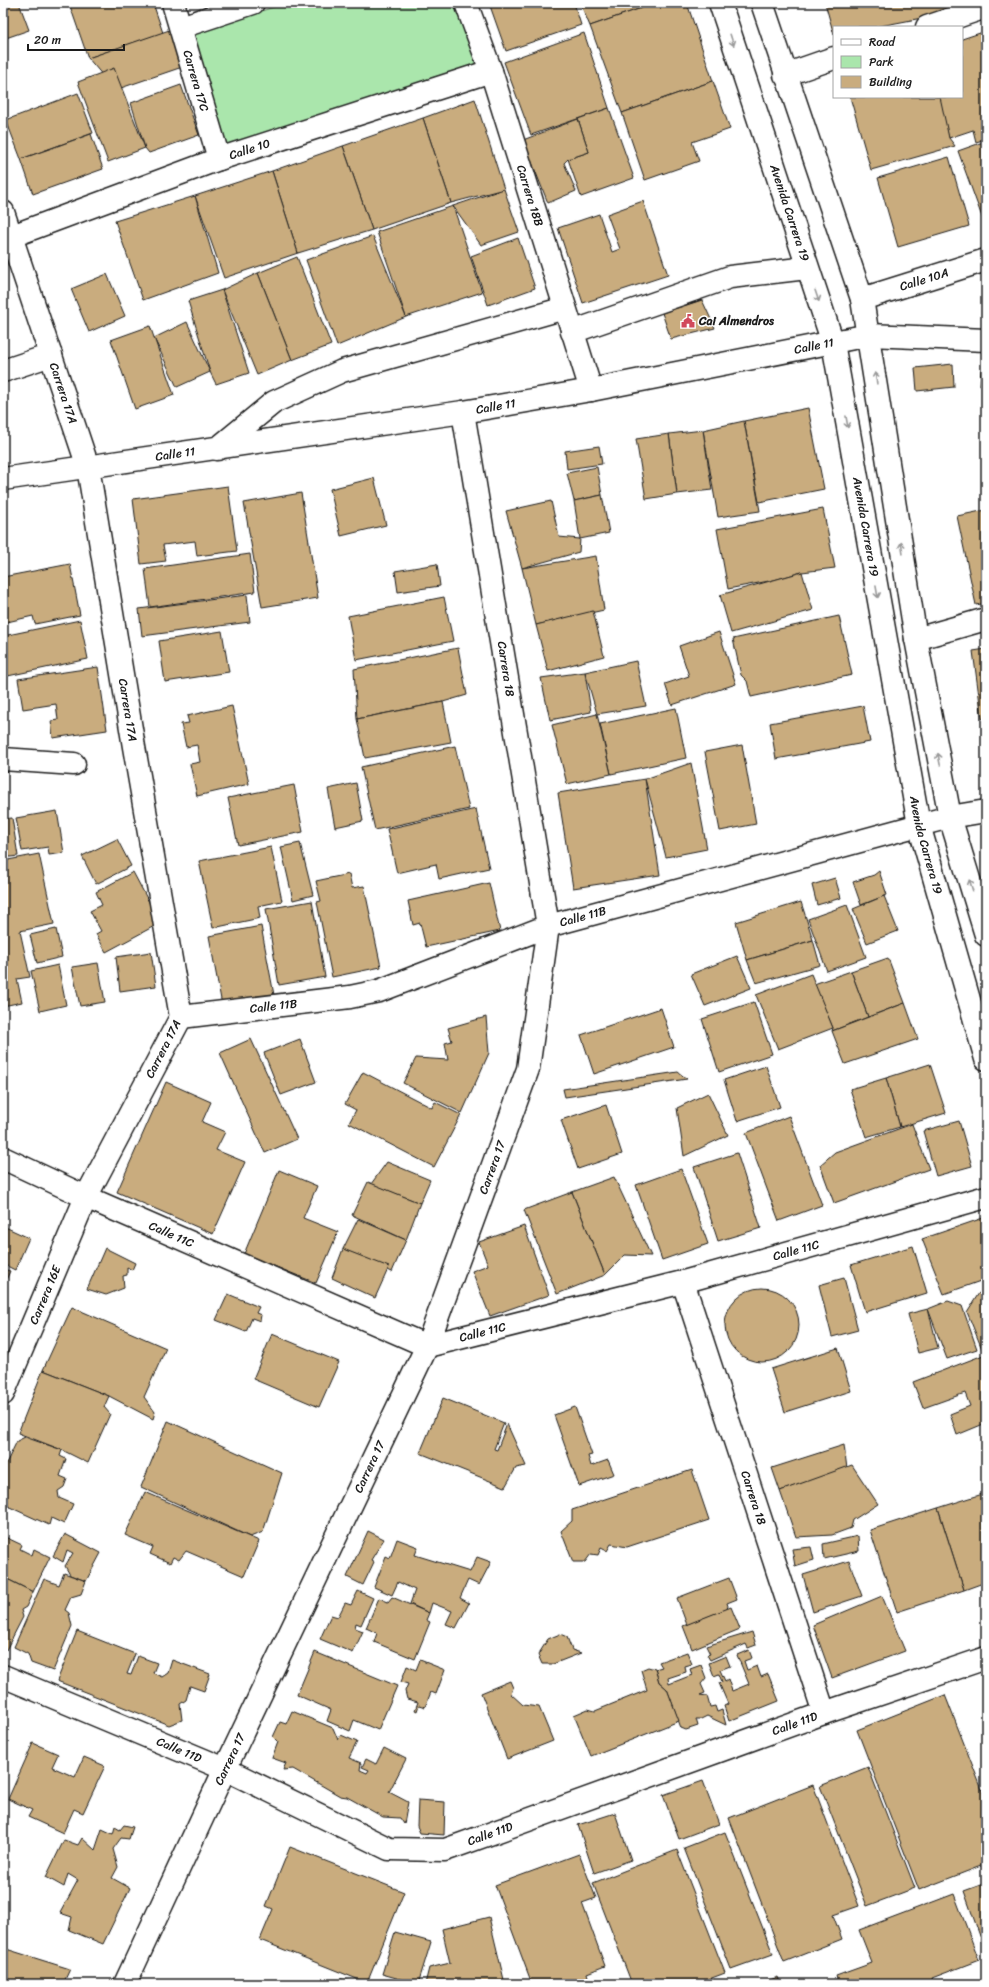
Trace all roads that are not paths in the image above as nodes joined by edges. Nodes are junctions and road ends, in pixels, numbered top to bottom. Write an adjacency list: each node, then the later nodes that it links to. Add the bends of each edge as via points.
1 (173, 3): 8 (street, Carrera 17C)
2 (253, 3): 8 (street)
3 (466, 3): 10 (street, Carrera 18B)
4 (720, 3): 16 (street, Avenida Carrera 19, one-way to 16)
5 (762, 3): 11 (street)
6 (986, 7): 7 (street)
7 (930, 26)
8 (181, 27): 12 (street, Carrera 17C)
9 (833, 58): 11 (street)
10 (491, 71): 12 (street, Calle 10); 18 (street, Carrera 18B)
11 (785, 75): 17 (street)
12 (219, 158): 14 (street, Calle 10)
13 (3, 212): 14 (street, Carrera 17A)
14 (12, 236): 23 (street, Carrera 17A)
15 (986, 260): 17 (street, Calle 10A)
16 (807, 268): 19 (street, via 730,277); 22 (street, Avenida Carrera 19, one-way to 22)
17 (862, 299): 20 (street)
18 (565, 308): 19 (street, Carrera 18B); 27 (street, via 342,370 274,402)
19 (572, 332): 25 (street, Carrera 18B)
20 (869, 335): 21 (street, Calle 11); 22 (street, Calle 11); 31 (street, one-way to 20)
21 (986, 340)
22 (833, 343): 25 (street, Calle 11); 36 (street, Avenida Carrera 19, one-way to 36)
23 (51, 354): 24 (street); 28 (street, Carrera 17A)
24 (3, 371)
25 (591, 390): 26 (street, Calle 11)
26 (463, 412): 27 (street, Calle 11); 37 (street, Carrera 18)
27 (217, 448): 28 (street, Calle 11)
28 (88, 467): 29 (street, Calle 11); 39 (street, Carrera 17A)
29 (3, 479)
30 (986, 619): 31 (street)
31 (916, 639): 35 (street, one-way to 31)
32 (3, 759): 33 (street)
33 (74, 764)
34 (986, 811): 35 (street, Calle 11B)
35 (950, 817): 36 (street, Calle 11B); 38 (street, one-way to 35)
36 (919, 825): 37 (street, Calle 11B); 40 (street, Avenida Carrera 19)
37 (548, 926): 39 (street, Calle 11B, via 379,991 350,997); 45 (street, Carrera 17, via 528,1069)
38 (986, 935)
39 (181, 1017): 42 (street, Carrera 17A)
40 (986, 1059)
41 (3, 1158): 42 (street, Calle 11C)
42 (86, 1197): 45 (street, Calle 11C); 46 (street, Carrera 16E)
43 (986, 1197): 44 (street, Calle 11C)
44 (683, 1282): 45 (street, Calle 11C); 49 (street, Carrera 18)
45 (427, 1346): 50 (street, Carrera 17)
46 (3, 1394)
47 (986, 1658): 49 (street, Calle 11D)
48 (3, 1676): 50 (street, Calle 11D)
49 (824, 1713): 50 (street, Calle 11D, via 445,1850 390,1848)
50 (225, 1769): 51 (street, Carrera 17)
51 (125, 1984)

